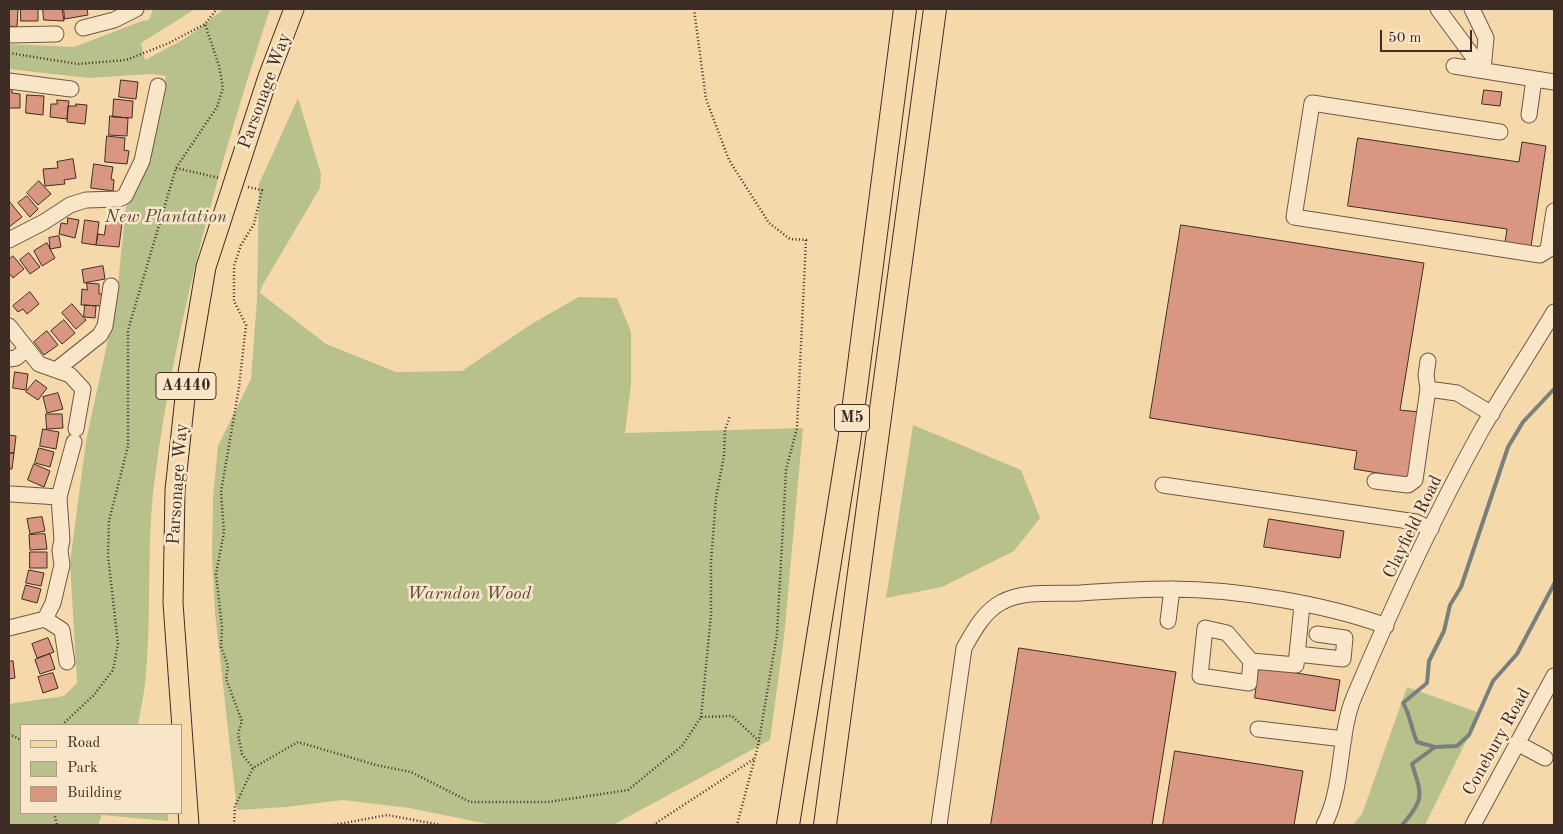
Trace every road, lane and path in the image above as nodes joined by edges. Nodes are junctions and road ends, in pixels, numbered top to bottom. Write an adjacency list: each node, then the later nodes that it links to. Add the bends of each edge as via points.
1 (136, 9): 10 (street, via 114,20)
2 (217, 9): 9 (path)
3 (294, 9): 56 (main road, Parsonage Way / A4440, via 268,77 206,267 187,379 175,490 173,603)
4 (694, 9): 60 (path, via 706,98 729,160 769,224 790,239 806,240 797,428 786,470 777,634)
5 (905, 9): 71 (highway, M5, via 849,442)
6 (935, 9): 72 (highway, M5)
7 (1438, 9): 15 (street)
8 (1472, 9): 15 (street, via 1486,38)
9 (205, 24): 13 (path, via 126,60 78,64); 23 (path, via 223,88 217,107)
10 (83, 28)
11 (56, 34): 12 (street)
12 (9, 35)
13 (9, 53)
14 (1454, 66): 15 (street)
15 (1483, 70): 16 (street)
16 (1534, 79): 18 (street); 21 (street)
17 (9, 81): 20 (street)
18 (1554, 82)
19 (158, 86): 27 (street, via 142,161 127,192 119,198 86,200 70,205)
20 (71, 89)
21 (1529, 115)
22 (1500, 132): 26 (street, via 1312,103 1294,217 1540,255 1548,250)
23 (176, 168): 24 (path); 55 (path, via 128,330 128,446 109,530 108,556 118,644 113,670 94,695)
24 (221, 179)
25 (253, 188): 64 (path, via 262,190 254,224 241,244 234,266 234,301 246,325 221,492 224,532 216,574 221,647 228,666 226,679 242,721 238,734 242,754)
26 (1554, 211)
27 (9, 240)
28 (112, 286): 34 (street, via 105,326)
29 (1554, 312): 36 (street, Clayfield Road)
30 (9, 326): 31 (street)
31 (27, 349): 32 (street, via 16,358); 34 (street, via 39,364)
32 (9, 359)
33 (1428, 361): 35 (street)
34 (64, 373): 41 (street, via 83,389)
35 (1428, 389): 36 (street, via 1458,394); 38 (street, via 1415,480 1408,485)
36 (1492, 414): 42 (street, Clayfield Road)
37 (730, 416): 54 (path, via 725,430 716,498 711,615)
38 (1374, 481)
39 (1163, 485): 42 (street, via 1416,522)
40 (9, 496): 41 (street)
41 (59, 497): 45 (street, via 62,565)
42 (1431, 529): 47 (street, Clayfield Road)
43 (1172, 589): 44 (street, via 1244,595); 46 (street); 73 (street, via 1028,595 1002,602 988,613 964,648)
44 (1302, 605): 47 (street, via 1350,613); 50 (street)
45 (46, 619): 48 (street); 52 (street, via 62,630)
46 (1168, 621)
47 (1386, 626): 59 (street, Clayfield Road, via 1351,705)
48 (9, 628)
49 (1317, 634): 50 (street, via 1345,638 1342,659)
50 (1297, 654): 51 (street, via 1296,665)
51 (1251, 660)
52 (67, 662)
53 (1554, 676): 61 (street, Conebury Road)
54 (701, 717): 60 (path, via 732,716); 64 (path, via 682,746 628,790 548,802 470,802 411,772 298,742)
55 (63, 724)
56 (182, 724)
57 (182, 728): 65 (main road, Parsonage Way / A4440)
58 (1258, 728): 59 (street)
59 (1344, 740): 74 (street, Clayfield Road)
60 (759, 741): 62 (path)
61 (1518, 743): 63 (street); 75 (street, Conebury Road)
62 (755, 758): 69 (path); 70 (path)
63 (1545, 758)
64 (253, 768): 66 (path, via 236,806)
65 (189, 825)
66 (234, 825)
67 (334, 825): 68 (path, via 387,815)
68 (441, 825)
69 (653, 825)
70 (738, 825)
71 (788, 825)
72 (825, 825)
73 (939, 825)
74 (1324, 825)
75 (1473, 825)

